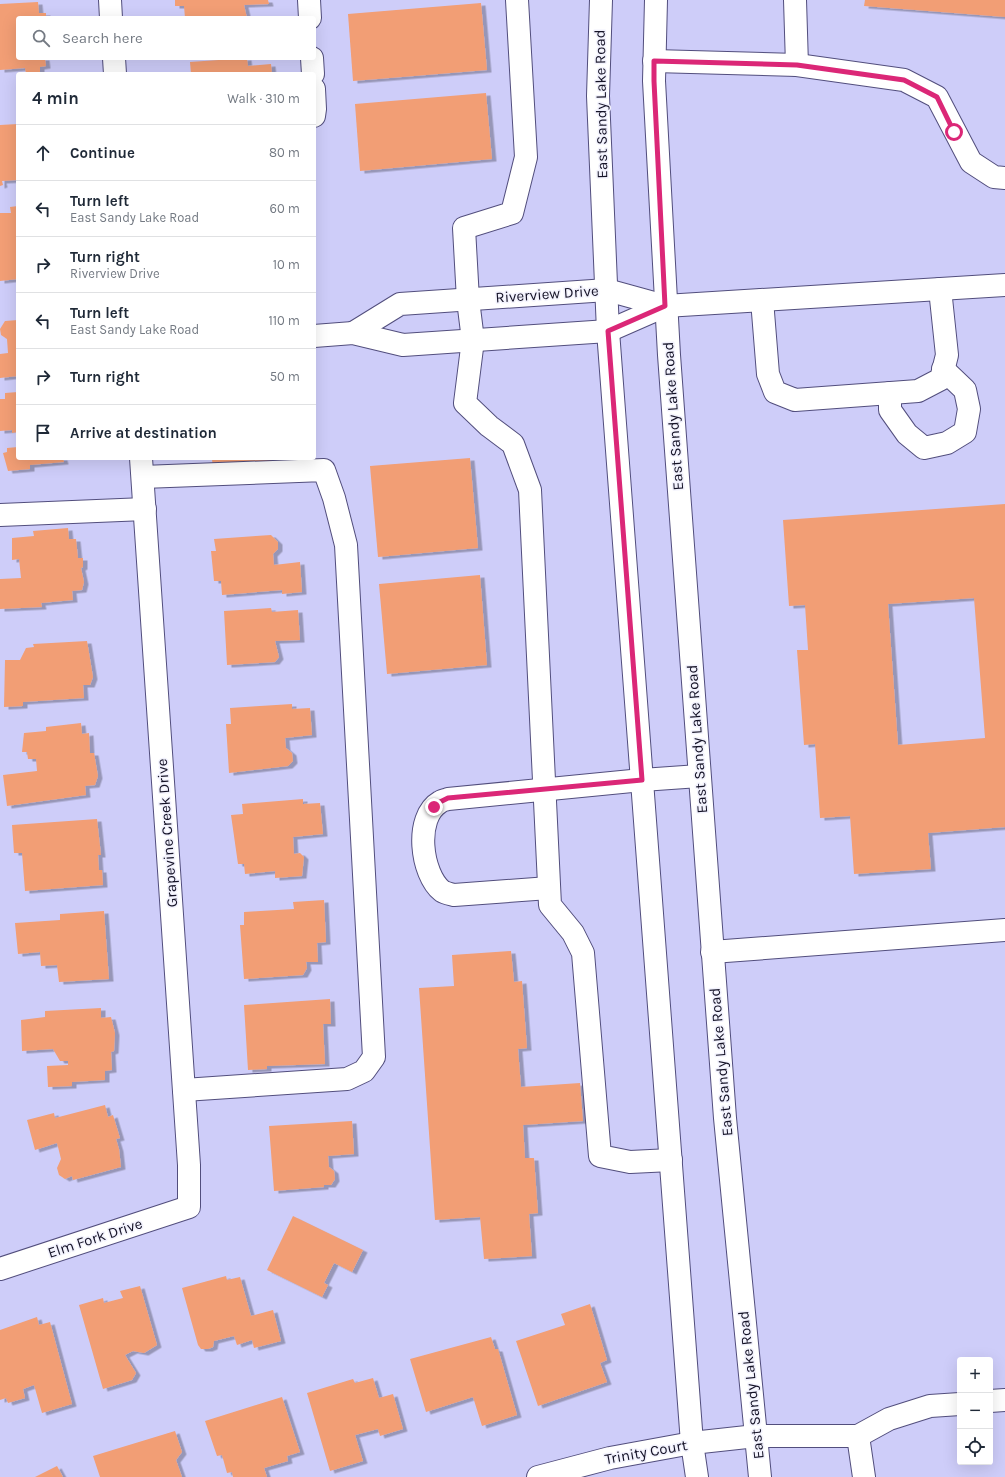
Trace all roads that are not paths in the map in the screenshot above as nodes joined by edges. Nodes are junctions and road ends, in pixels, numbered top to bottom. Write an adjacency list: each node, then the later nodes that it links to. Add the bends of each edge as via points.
1 (110, 0): 7 (main road)
2 (309, 0): 8 (main road)
3 (517, 0): 19 (main road, via 526,157 512,213 464,228)
4 (601, 0): 18 (main road, East Sandy Lake Road, via 598,96)
5 (656, 0): 11 (main road, East Sandy Lake Road)
6 (795, 0): 12 (main road)
7 (111, 16)
8 (310, 16)
9 (114, 60): 13 (main road)
10 (312, 60): 14 (main road)
11 (654, 61): 12 (main road); 21 (main road, East Sandy Lake Road)
12 (797, 65): 15 (main road, via 904,80 937,97 971,162 994,177)
13 (115, 72)
14 (313, 72)
15 (1005, 178)
16 (1005, 285): 17 (main road)
17 (940, 289): 20 (main road); 26 (main road, via 947,355)
18 (607, 290): 19 (main road, Riverview Drive); 21 (main road, Riverview Drive); 22 (main road, East Sandy Lake Road)
19 (468, 300): 23 (main road, Riverview Drive, via 400,304); 25 (main road)
20 (762, 300): 21 (main road); 27 (main road, via 768,374 775,392 795,400)
21 (665, 306): 22 (main road, Riverview Drive); 31 (main road, East Sandy Lake Road)
22 (608, 331): 25 (main road, Riverview Drive); 32 (main road, East Sandy Lake Road)
23 (353, 333): 24 (main road, Riverview Drive); 25 (main road, Riverview Drive, via 403,345)
24 (316, 336)
25 (473, 340): 33 (main road, via 465,403 513,444 530,490)
26 (943, 369): 27 (main road, via 941,379 918,391); 27 (main road, via 964,390 969,409 965,432 947,443 924,448 907,434 890,410)
27 (890, 393)
28 (142, 467): 29 (main road, Grapevine Creek Drive); 37 (main road, via 324,470 346,545 374,1057 364,1071 347,1079)
29 (145, 509): 30 (main road); 37 (main road, Grapevine Creek Drive)
30 (0, 515)
31 (699, 776): 32 (main road); 36 (main road, East Sandy Lake Road)
32 (642, 780): 33 (main road); 38 (main road, East Sandy Lake Road)
33 (544, 789): 34 (main road); 34 (main road, via 448,798 434,807 427,818 423,839 431,877 442,892 454,895)
34 (549, 888): 38 (main road, via 550,905 573,933 583,953 600,1156 630,1162)
35 (1005, 930): 36 (main road)
36 (712, 952): 44 (main road, East Sandy Lake Road)
37 (184, 1090): 39 (main road, Grapevine Creek Drive)
38 (671, 1160): 46 (main road, East Sandy Lake Road)
39 (189, 1207): 40 (main road, Elm Fork Drive)
40 (0, 1269)
41 (1005, 1400): 42 (main road)
42 (993, 1401)
43 (957, 1404): 45 (main road, via 930,1406 889,1419)
44 (756, 1436): 45 (main road, Trinity Court); 46 (main road, Trinity Court); 49 (main road, East Sandy Lake Road)
45 (858, 1436): 50 (main road)
46 (692, 1443): 47 (main road, Trinity Court, via 610,1458); 48 (main road, East Sandy Lake Road)
47 (538, 1477)
48 (697, 1477)
49 (760, 1477)
50 (864, 1477)

